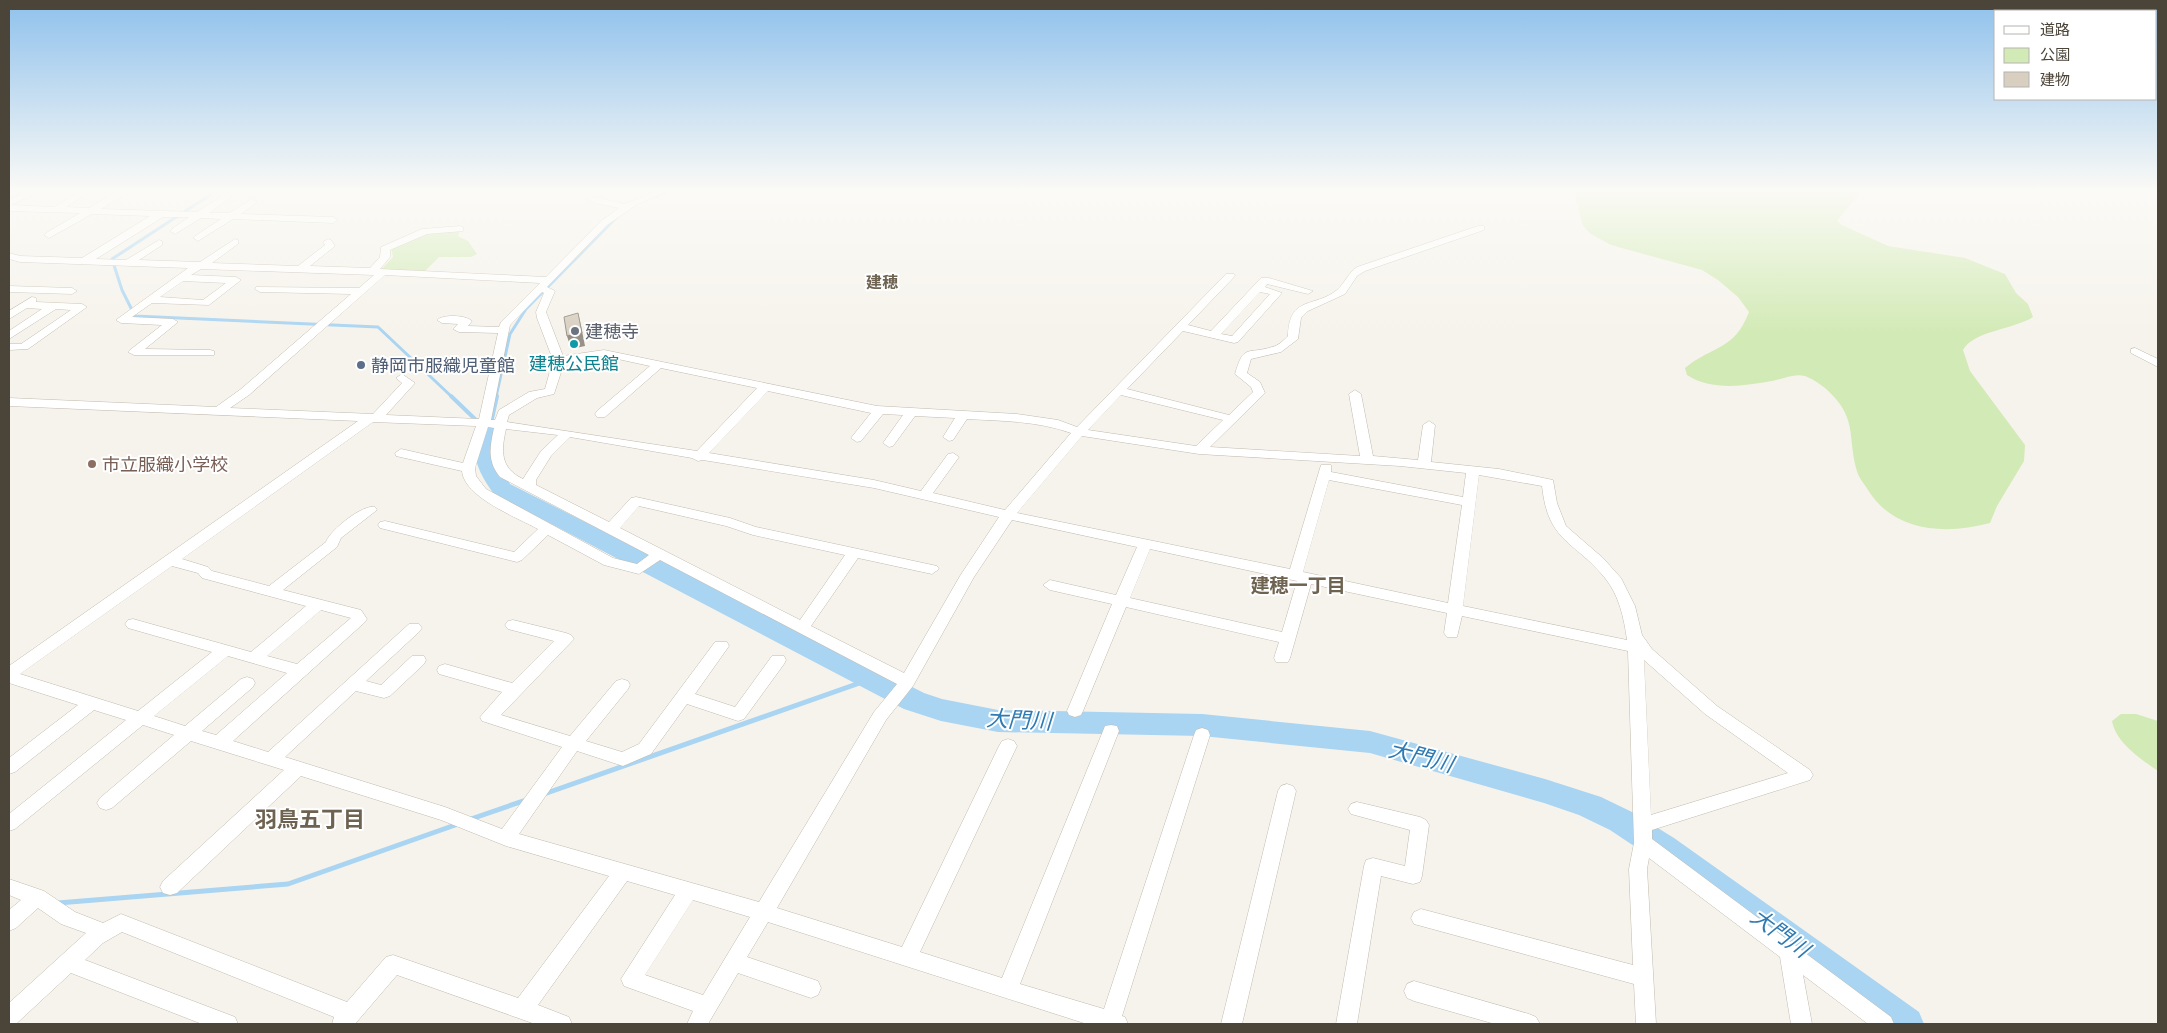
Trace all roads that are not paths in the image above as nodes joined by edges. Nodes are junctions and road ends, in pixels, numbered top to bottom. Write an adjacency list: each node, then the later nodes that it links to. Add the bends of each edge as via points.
1 (121, 238): 9 (street)
2 (408, 238): 13 (street, via 385,248 385,257)
3 (590, 238): 16 (street)
4 (1451, 238): 50 (street, via 1361,269 1353,274 1341,292 1304,309 1294,322 1294,337 1283,347 1246,357 1241,374 1256,385 1259,393)
5 (235, 242): 11 (street)
6 (328, 242): 12 (street, via 330,246)
7 (158, 243): 10 (street)
8 (9, 256): 9 (street)
9 (85, 261): 10 (street)
10 (128, 263): 11 (street)
11 (200, 265): 12 (street); 15 (street)
12 (300, 269): 13 (street)
13 (378, 272): 16 (street); 22 (street)
14 (1230, 276): 29 (street)
15 (181, 278): 24 (street); 24 (street, via 236,280 205,303)
16 (546, 285): 30 (street, via 520,306); 36 (street, via 550,291 541,312 542,318)
17 (1258, 288): 23 (street, via 1265,280); 31 (street); 31 (street, via 1277,293 1234,340)
18 (9, 289): 20 (street)
19 (260, 289): 22 (street)
20 (48, 290): 21 (street); 25 (street)
21 (72, 291)
22 (361, 291): 45 (street, via 245,392)
23 (1308, 291)
24 (149, 300): 35 (street, via 121,320 173,322 134,352)
25 (25, 305): 26 (street); 27 (street)
26 (54, 306): 32 (street); 33 (street, via 82,307 24,347)
27 (9, 316)
28 (442, 320): 30 (street, via 467,321 459,329)
29 (1181, 327): 31 (street); 41 (street)
30 (504, 330): 51 (street)
31 (1214, 335)
32 (9, 336)
33 (9, 346)
34 (2135, 351): 37 (street)
35 (210, 353)
36 (559, 360): 38 (street, via 604,353); 52 (street, via 550,391 533,395 503,413)
37 (2158, 364)
38 (658, 365): 40 (street); 47 (street)
39 (402, 378): 49 (street, via 409,384)
40 (765, 387): 44 (street); 61 (street)
41 (1119, 391): 50 (street); 54 (street)
42 (1355, 394): 64 (street)
43 (9, 402): 45 (street)
44 (880, 410): 46 (street); 57 (street)
45 (218, 411): 49 (street)
46 (911, 412): 48 (street); 58 (street)
47 (601, 414)
48 (963, 415): 54 (street, via 1039,421); 56 (street)
49 (372, 419): 51 (street); 80 (street)
50 (1232, 419): 59 (street)
51 (485, 423): 52 (street); 66 (street)
52 (501, 424): 55 (street); 69 (street, via 495,460 500,470)
53 (1429, 424): 65 (street)
54 (1080, 432): 59 (street); 73 (street)
55 (566, 434): 61 (street); 69 (street, via 546,454 529,480)
56 (949, 437)
57 (857, 438)
58 (889, 443)
59 (1199, 450): 63 (street)
60 (401, 453): 66 (street)
61 (698, 457): 70 (street)
62 (952, 457): 70 (street)
63 (1328, 458): 64 (street); 68 (street)
64 (1367, 460): 65 (street)
65 (1424, 465): 67 (street)
66 (468, 468): 75 (street, via 469,477 481,492)
67 (1473, 470): 71 (street); 94 (street, via 1548,482 1554,522 1611,576 1631,613)
68 (1324, 475): 71 (street); 82 (street)
69 (530, 487): 76 (street)
70 (925, 495): 73 (street)
71 (1469, 502): 87 (street)
72 (370, 510): 84 (street)
73 (1008, 515): 77 (street); 104 (street, via 967,576)
74 (385, 525): 75 (street, via 517,556)
75 (547, 528): 79 (street, via 609,562 638,569)
76 (610, 530): 78 (street, via 636,501 730,522 753,531); 79 (street)
77 (1145, 544): 82 (street); 85 (street)
78 (855, 552): 81 (street); 91 (street)
79 (658, 555): 91 (street)
80 (170, 560): 84 (street, via 203,570 207,575); 103 (street)
81 (932, 569)
82 (1300, 577): 87 (street); 93 (street)
83 (1050, 586): 85 (street)
84 (271, 592): 86 (street)
85 (1120, 602): 93 (street); 111 (street)
86 (318, 604): 97 (street); 102 (street, via 356,614 359,620)
87 (1457, 610): 92 (street); 94 (street)
88 (133, 624): 96 (street)
89 (513, 625): 108 (street, via 566,639)
90 (414, 628): 106 (street)
91 (802, 628): 104 (street)
92 (1452, 633)
93 (1288, 639): 98 (street)
94 (1635, 642): 126 (street); 126 (street, via 1711,710 1804,775)
95 (721, 646): 109 (street)
96 (225, 650): 97 (street); 112 (street)
97 (254, 658): 102 (street)
98 (1282, 658)
99 (418, 660): 106 (street, via 384,692)
100 (778, 660): 109 (street, via 738,715)
101 (445, 670): 108 (street)
102 (300, 671): 117 (street)
103 (9, 676): 110 (street)
104 (907, 682): 133 (street, via 880,716)
105 (247, 683): 114 (street)
106 (353, 684): 119 (street)
107 (622, 685): 116 (street)
108 (515, 690): 116 (street, via 488,716)
109 (684, 697): 116 (street, via 646,749 623,759)
110 (92, 703): 112 (street); 120 (street)
111 (1075, 711)
112 (140, 718): 114 (street); 125 (street)
113 (1111, 731): 143 (street)
114 (189, 733): 117 (street); 123 (street)
115 (1202, 735): 149 (street)
116 (574, 742): 127 (street)
117 (219, 743): 119 (street)
118 (1008, 746): 138 (street)
119 (271, 759): 121 (street)
120 (9, 767)
121 (298, 768): 127 (street, via 466,820); 130 (street)
122 (1287, 792): 153 (street)
123 (106, 802)
124 (1357, 809): 154 (street, via 1420,825 1414,876 1373,866)
125 (9, 824)
126 (1643, 834): 137 (street); 141 (street, via 1638,869)
127 (506, 838): 128 (street)
128 (623, 871): 131 (street); 146 (street)
129 (9, 887): 132 (street)
130 (170, 887)
131 (689, 890): 133 (street); 145 (street, via 632,979)
132 (37, 897): 135 (street); 136 (street, via 68,918 96,928)
133 (763, 912): 138 (street); 139 (street)
134 (1421, 918): 141 (street)
135 (9, 922)
136 (96, 937): 140 (street); 148 (street, via 121,922)
137 (1789, 954): 157 (street); 158 (street)
138 (907, 958): 143 (street)
139 (733, 962): 142 (street); 145 (street)
140 (68, 963): 147 (street); 150 (street)
141 (1643, 977): 156 (street)
142 (811, 988)
143 (1008, 989): 149 (street)
144 (1414, 990): 155 (street)
145 (707, 1006): 152 (street)
146 (522, 1010): 148 (street, via 393,964); 151 (street)
147 (9, 1017)
148 (347, 1019)
149 (1114, 1023)
150 (228, 1024)
151 (562, 1024)
152 (697, 1024)
153 (1231, 1024)
154 (1346, 1024)
155 (1529, 1024)
156 (1646, 1024)
157 (1801, 1024)
158 (1884, 1024)

